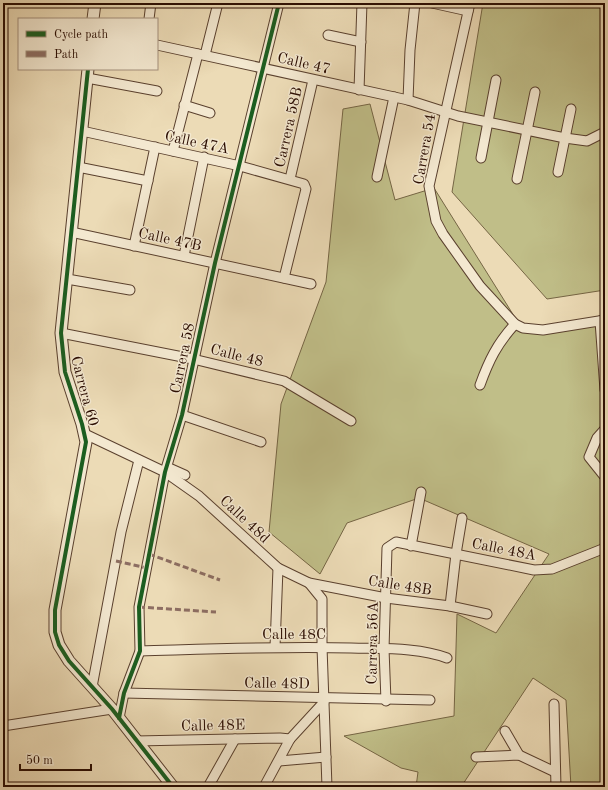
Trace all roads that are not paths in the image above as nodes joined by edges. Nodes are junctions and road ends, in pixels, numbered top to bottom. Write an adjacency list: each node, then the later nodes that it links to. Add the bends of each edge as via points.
1 (95, 3): 9 (street)
2 (151, 3): 10 (street)
3 (218, 3): 14 (street)
4 (279, 3): 15 (street, Carrera 58)
5 (362, 3): 12 (street)
6 (415, 3): 23 (street)
7 (432, 3): 8 (street)
8 (469, 7): 26 (street, Carrera 54)
9 (93, 18)
10 (149, 18)
11 (328, 35): 12 (street)
12 (361, 42): 19 (street)
13 (158, 45): 14 (street, Calle 47)
14 (201, 54): 15 (street, Calle 47); 24 (street)
15 (262, 68): 17 (street, Calle 47); 37 (street, Carrera 58)
16 (88, 73): 20 (street); 30 (street, Carrera 60)
17 (313, 80): 19 (street, Calle 47); 41 (street, Carrera 58B)
18 (496, 80): 28 (street)
19 (359, 90): 22 (street, Calle 47)
20 (157, 92)
21 (535, 92): 29 (street)
22 (394, 97): 23 (street, Calle 47); 40 (street)
23 (408, 100): 26 (street, Calle 47)
24 (184, 105): 27 (street); 34 (street)
25 (571, 109): 32 (street)
26 (445, 111): 28 (street, Calle 47); 53 (street, Carrera 54, via 429,186 436,222 480,286)
27 (210, 113)
28 (489, 122): 29 (street, Calle 47); 36 (street)
29 (526, 130): 32 (street, Calle 47); 42 (street)
30 (82, 131): 33 (street, Calle 47A); 38 (street, Carrera 60)
31 (605, 132): 32 (street, Calle 47, via 587,141)
32 (566, 138): 39 (street)
33 (155, 147): 34 (street, Calle 47A); 43 (street)
34 (172, 151): 35 (street, Calle 47A)
35 (204, 157): 37 (street, Calle 47A); 46 (street)
36 (481, 158)
37 (240, 166): 41 (street, Calle 47A); 47 (street, Carrera 58)
38 (78, 167): 43 (street); 44 (street, Carrera 60)
39 (558, 172)
40 (378, 177)
41 (290, 179): 48 (street, Calle 47A, via 304,184 306,189)
42 (517, 179)
43 (148, 181): 45 (street)
44 (71, 232): 45 (street, Calle 47B); 49 (street, Carrera 60)
45 (134, 246): 46 (street, Calle 47B)
46 (184, 256): 47 (street, Calle 47B)
47 (215, 263): 48 (street, Calle 47B); 55 (street, Carrera 58)
48 (284, 278): 50 (street, Calle 47B)
49 (67, 279): 51 (street); 54 (street, Carrera 60)
50 (311, 284)
51 (130, 290)
52 (603, 321): 53 (street, via 542,330 523,328); 57 (street)
53 (515, 324): 56 (street, via 499,342)
54 (61, 333): 55 (street, Calle 48); 61 (street, Carrera 60, via 65,372)
55 (193, 359): 58 (street, Carrera 58); 59 (street, Calle 48, via 284,381)
56 (480, 385)
57 (605, 390)
58 (182, 415): 62 (street); 64 (street, Carrera 58)
59 (351, 421)
60 (605, 429): 66 (street, via 597,438 589,457)
61 (85, 434): 63 (street); 83 (street, Carrera 60, via 86,442 54,610 55,632 60,645 69,661)
62 (261, 442)
63 (139, 460): 64 (street); 83 (street, via 121,532)
64 (166, 469): 65 (street); 73 (street, Calle 48d); 81 (street, Carrera 58, via 139,607)
65 (185, 475)
66 (605, 477)
67 (421, 492): 70 (street)
68 (462, 518): 72 (street)
69 (396, 542): 70 (street, Calle 48A); 75 (street, Carrera 56A, via 388,548)
70 (411, 546): 72 (street, Calle 48A)
71 (605, 548): 72 (street, Calle 48A, via 544,570)
72 (456, 554): 76 (street)
73 (278, 568): 74 (street, Calle 48d); 78 (street)
74 (309, 583): 75 (street, Calle 48B); 79 (street, via 322,599)
75 (386, 598): 76 (street, Calle 48B); 80 (street, Carrera 56A)
76 (450, 606): 77 (street, Calle 48B)
77 (487, 614)
78 (275, 647): 79 (street, Calle 48C); 81 (street, Calle 48C)
79 (322, 647): 80 (street, Calle 48C); 85 (street)
80 (384, 649): 82 (street, Calle 48C, via 434,653); 87 (street, Carrera 56A)
81 (140, 651): 84 (street, Carrera 58)
82 (447, 658)
83 (92, 687): 89 (street, Carrera 60)
84 (124, 693): 85 (street, Calle 48D); 90 (street, Carrera 58)
85 (324, 700): 87 (street, Calle 48D); 94 (street); 97 (street)
86 (430, 700): 87 (street, Calle 48D)
87 (386, 701)
88 (554, 704): 100 (street)
89 (112, 709): 90 (street, Carrera 60); 91 (street)
90 (119, 718): 95 (street, Carrera 60)
91 (3, 726)
92 (505, 731): 96 (street)
93 (235, 738): 94 (street, Calle 48E); 95 (street, Calle 48E); 102 (street)
94 (290, 739): 99 (street)
95 (136, 741): 101 (street, Carrera 60)
96 (519, 755): 98 (street); 100 (street)
97 (326, 757): 99 (street); 104 (street)
98 (476, 757)
99 (279, 761): 103 (street)
100 (555, 772): 105 (street)
101 (173, 787)
102 (208, 787)
103 (264, 787)
104 (327, 787)
105 (556, 787)

